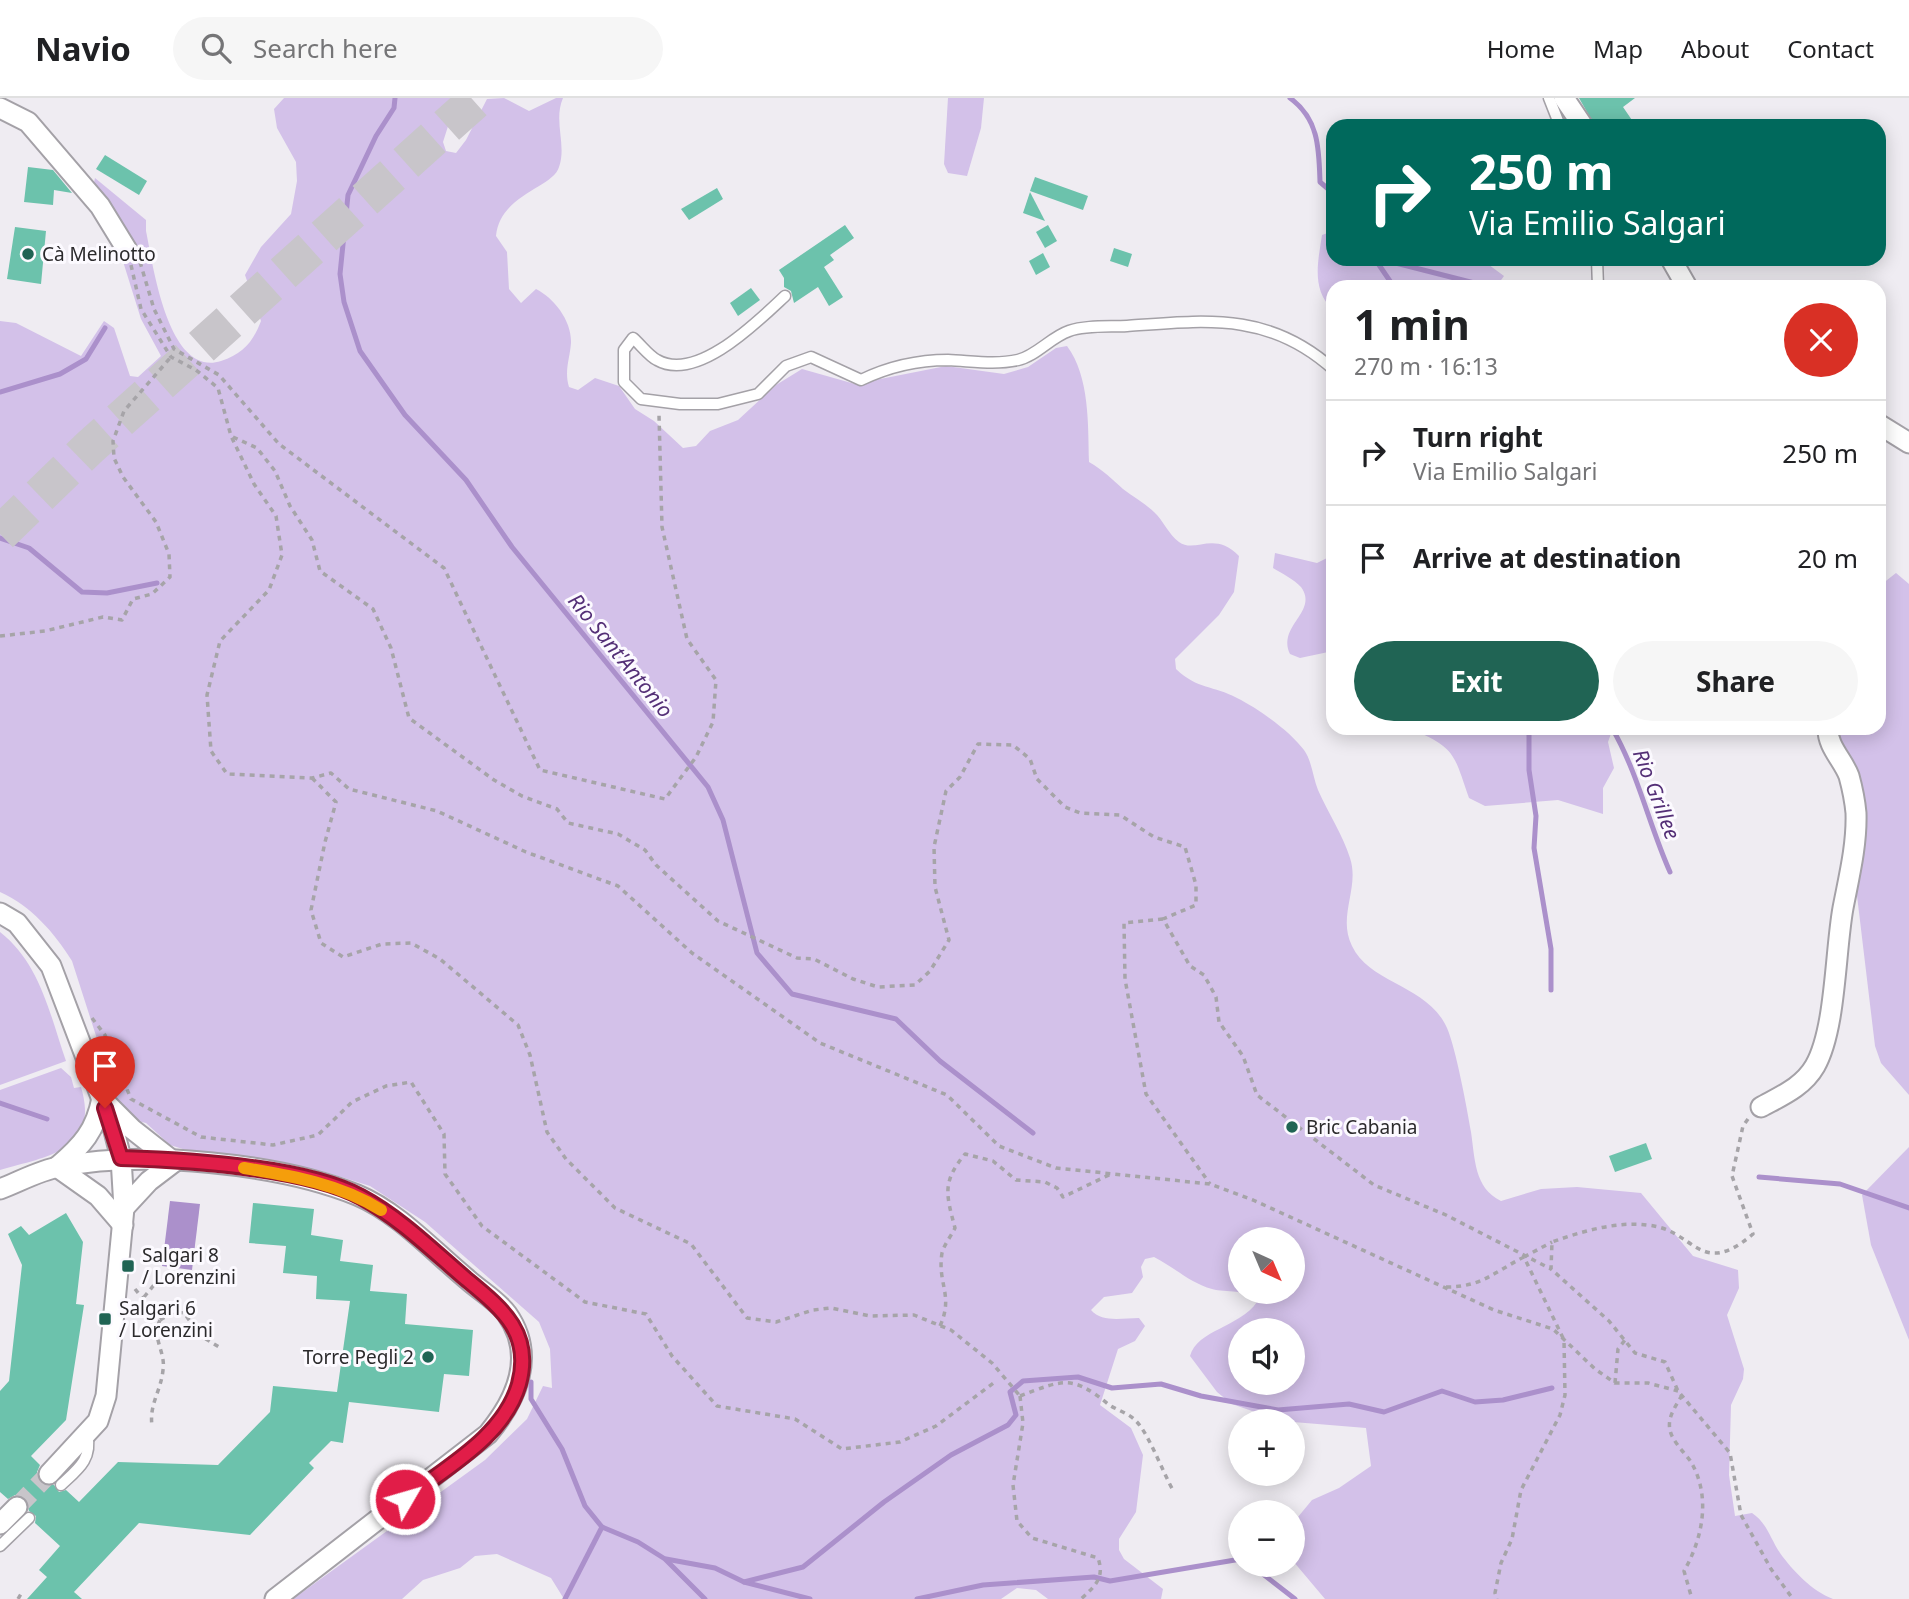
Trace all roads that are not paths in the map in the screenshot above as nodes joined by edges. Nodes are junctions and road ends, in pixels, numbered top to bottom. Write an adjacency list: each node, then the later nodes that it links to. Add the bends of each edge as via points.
1 (1549, 98): 4 (lane)
2 (1564, 98): 5 (street)
3 (0, 108): 6 (street, via 28,122 100,206)
4 (1557, 119)
5 (1578, 119)
6 (125, 247)
7 (785, 296): 8 (lane, via 719,351 681,366 657,360 634,338 624,350 624,382 641,399 718,404 758,394 786,366 811,358 861,380 888,367 945,360 994,363 1021,359 1069,331 1176,322 1237,324 1280,333)
8 (1326, 363)
9 (1886, 429): 10 (street)
10 (1909, 443)
11 (1827, 735): 14 (street, via 1849,776 1856,813 1832,998 1814,1068 1792,1090)
12 (0, 913): 13 (street, via 17,923 51,966)
13 (102, 1098): 15 (street); 16 (street); 17 (street, via 90,1135)
14 (1760, 1107)
15 (121, 1158): 16 (street); 17 (street); 19 (street)
16 (174, 1162): 19 (street, via 149,1181); 24 (street, via 236,1166 310,1180 359,1196 396,1219 507,1313 523,1353 519,1384 506,1412 488,1434)
17 (57, 1167): 18 (street); 19 (street)
18 (0, 1189)
19 (124, 1217): 20 (street, via 106,1396 98,1421)
20 (55, 1480)
21 (23, 1512): 22 (street); 23 (lane)
22 (0, 1524)
23 (0, 1546)
24 (275, 1599)

